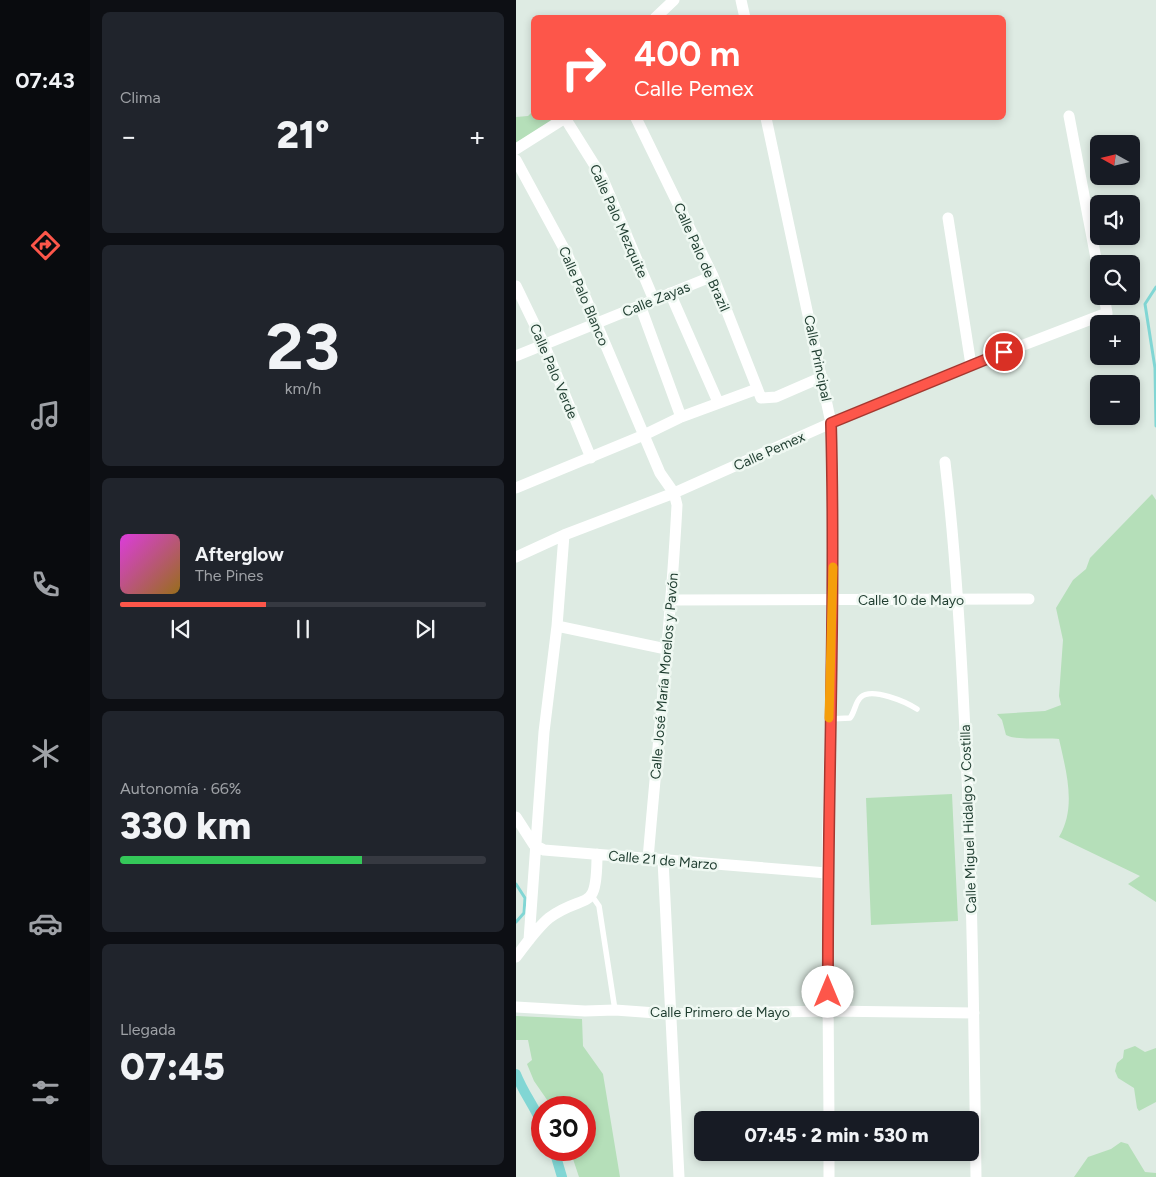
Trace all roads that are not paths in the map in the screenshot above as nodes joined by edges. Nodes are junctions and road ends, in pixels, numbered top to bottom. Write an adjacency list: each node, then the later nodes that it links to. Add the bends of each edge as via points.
1 (674, 0): 3 (street)
2 (741, 0): 4 (street)
3 (658, 15)
4 (744, 15)
5 (1069, 116): 13 (street)
6 (562, 120): 10 (street)
7 (566, 120): 17 (street, Calle Palo Mezquite, via 602,177)
8 (637, 120): 14 (street, Calle Palo de Brazil)
9 (766, 120): 24 (street, Calle Principal)
10 (516, 148)
11 (516, 160): 20 (street, Calle Palo Blanco, via 567,254)
12 (948, 218): 23 (street)
13 (1095, 255)
14 (713, 276): 16 (street, Calle Zayas); 25 (street, Calle Palo de Brazil)
15 (516, 286): 21 (street, Calle Palo Verde)
16 (670, 293): 17 (street, Calle Zayas); 26 (street)
17 (654, 300): 18 (street, Calle Zayas)
18 (640, 305): 20 (street, Calle Zayas); 27 (street)
19 (1106, 305): 23 (street, Calle Pemex, via 1107,313)
20 (596, 323): 21 (street, Calle Zayas); 29 (street, Calle Palo Blanco)
21 (544, 344): 22 (street, Calle Zayas); 30 (street, Calle Palo Verde)
22 (516, 356)
23 (971, 365): 28 (street, Calle Pemex)
24 (822, 377): 25 (street, via 776,397); 28 (street, Calle Principal)
25 (759, 393): 26 (street)
26 (718, 402): 27 (street)
27 (681, 417): 29 (street)
28 (831, 423): 33 (street, Calle Pemex); 38 (street, Calle Principal)
29 (644, 435): 30 (street); 33 (street, Calle Palo Blanco, via 660,473)
30 (590, 458): 32 (street)
31 (945, 462): 39 (street, Calle Miguel Hidalgo y Costilla)
32 (516, 488)
33 (674, 493): 34 (street, Calle Pemex); 37 (street, Calle José María Morelos y Pavón, via 677,505)
34 (564, 535): 35 (street, Calle Pemex); 40 (street)
35 (516, 557)
36 (1029, 599): 39 (street, Calle 10 de Mayo)
37 (672, 600): 38 (street, Calle 10 de Mayo); 41 (street, Calle José María Morelos y Pavón)
38 (832, 600): 39 (street, Calle 10 de Mayo); 43 (street, Calle Principal)
39 (958, 601): 56 (street, Calle Miguel Hidalgo y Costilla)
40 (557, 626): 41 (street); 45 (street, via 544,732)
41 (666, 649): 47 (street, Calle José María Morelos y Pavón)
42 (917, 709): 43 (lane, via 889,697 867,694 859,699 850,718)
43 (829, 719): 49 (street, Calle Principal)
44 (516, 817): 45 (street)
45 (537, 847): 46 (street, Calle 21 de Marzo); 51 (street)
46 (597, 854): 47 (street, Calle 21 de Marzo); 50 (street)
47 (648, 859): 48 (street, Calle 21 de Marzo)
48 (663, 860): 49 (street, Calle 21 de Marzo); 57 (street)
49 (827, 872): 55 (street, Calle Principal)
50 (592, 896): 51 (street, via 551,917); 54 (lane, via 599,906)
51 (529, 940): 52 (street)
52 (516, 957)
53 (516, 1007): 54 (street, Calle Primero de Mayo)
54 (615, 1010): 57 (street, Calle Primero de Mayo)
55 (828, 1011): 56 (street, Calle Primero de Mayo); 57 (street, Calle Primero de Mayo); 58 (street, Calle Principal)
56 (974, 1013): 62 (street, Calle Miguel Hidalgo y Costilla)
57 (670, 1014): 60 (street)
58 (829, 1111)
59 (829, 1161): 61 (street)
60 (679, 1177)
61 (830, 1177)
62 (976, 1177)

